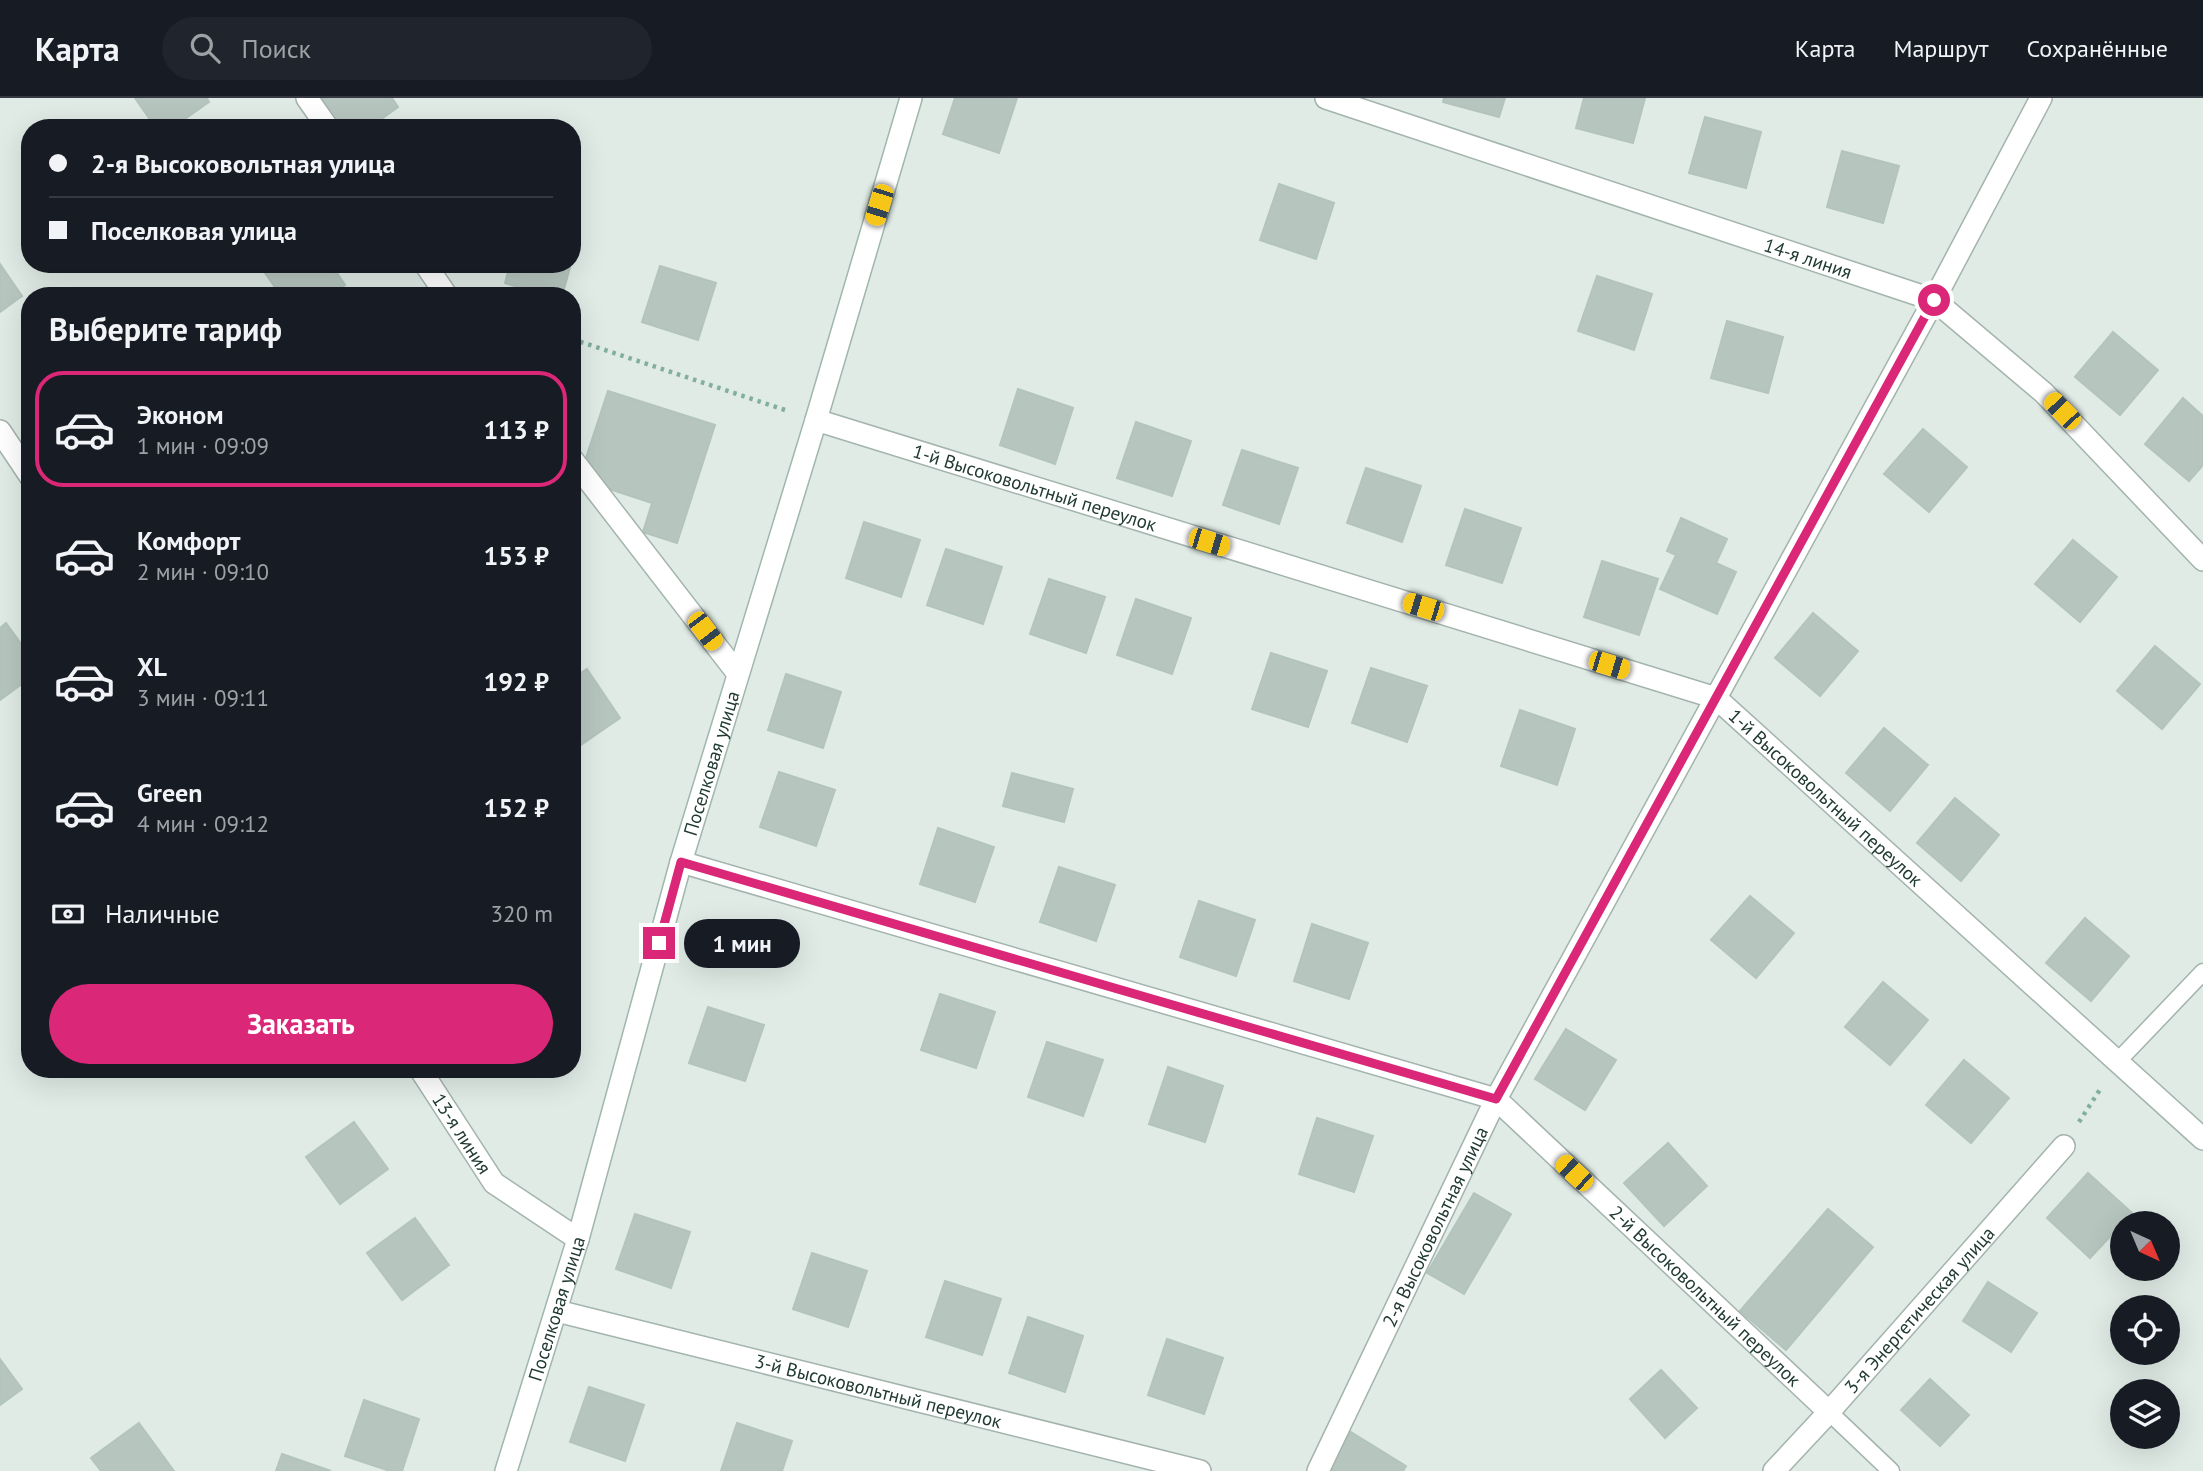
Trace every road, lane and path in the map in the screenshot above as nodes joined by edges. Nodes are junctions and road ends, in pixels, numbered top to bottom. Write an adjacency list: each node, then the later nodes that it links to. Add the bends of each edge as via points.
1 (307, 98): 5 (street)
2 (911, 98): 8 (street, Поселковая улица)
3 (1326, 98): 6 (street, 14-я линия)
4 (2041, 98): 6 (street, 2-я Высоковольтная улица)
5 (322, 119)
6 (1934, 300): 12 (street, 14-я линия, via 2044,393); 14 (street, 2-я Высоковольтная улица)
7 (581, 342): 8 (path)
8 (816, 420): 13 (street, Поселковая улица); 14 (street, 1-й Высоковольтный переулок)
9 (0, 431): 10 (street)
10 (21, 462)
11 (581, 471): 13 (street)
12 (2203, 560)
13 (738, 674): 15 (street, Поселковая улица)
14 (1716, 698): 17 (street, 1-й Высоковольтный переулок); 19 (street, 2-я Высоковольтная улица)
15 (681, 862): 19 (street, 2-й Высоковольтный переулок); 22 (street, Поселковая улица)
16 (2203, 972): 17 (lane)
17 (2118, 1061): 20 (street, 1-й Высоковольтный переулок); 21 (path)
18 (426, 1078): 22 (street, 13-я линия, via 494,1182)
19 (1496, 1099): 24 (street, 2-й Высоковольтный переулок); 27 (street, 2-я Высоковольтная улица)
20 (2203, 1139)
21 (2064, 1146): 24 (street, 3-я Энергетическая улица)
22 (578, 1239): 23 (street, Поселковая улица)
23 (557, 1311): 25 (street, Поселковая улица); 26 (street, 3-й Высоковольтный переулок)
24 (1829, 1412): 28 (street, 3-я Энергетическая улица); 29 (lane)
25 (506, 1471)
26 (1200, 1471)
27 (1318, 1471)
28 (1774, 1471)
29 (1891, 1471)

